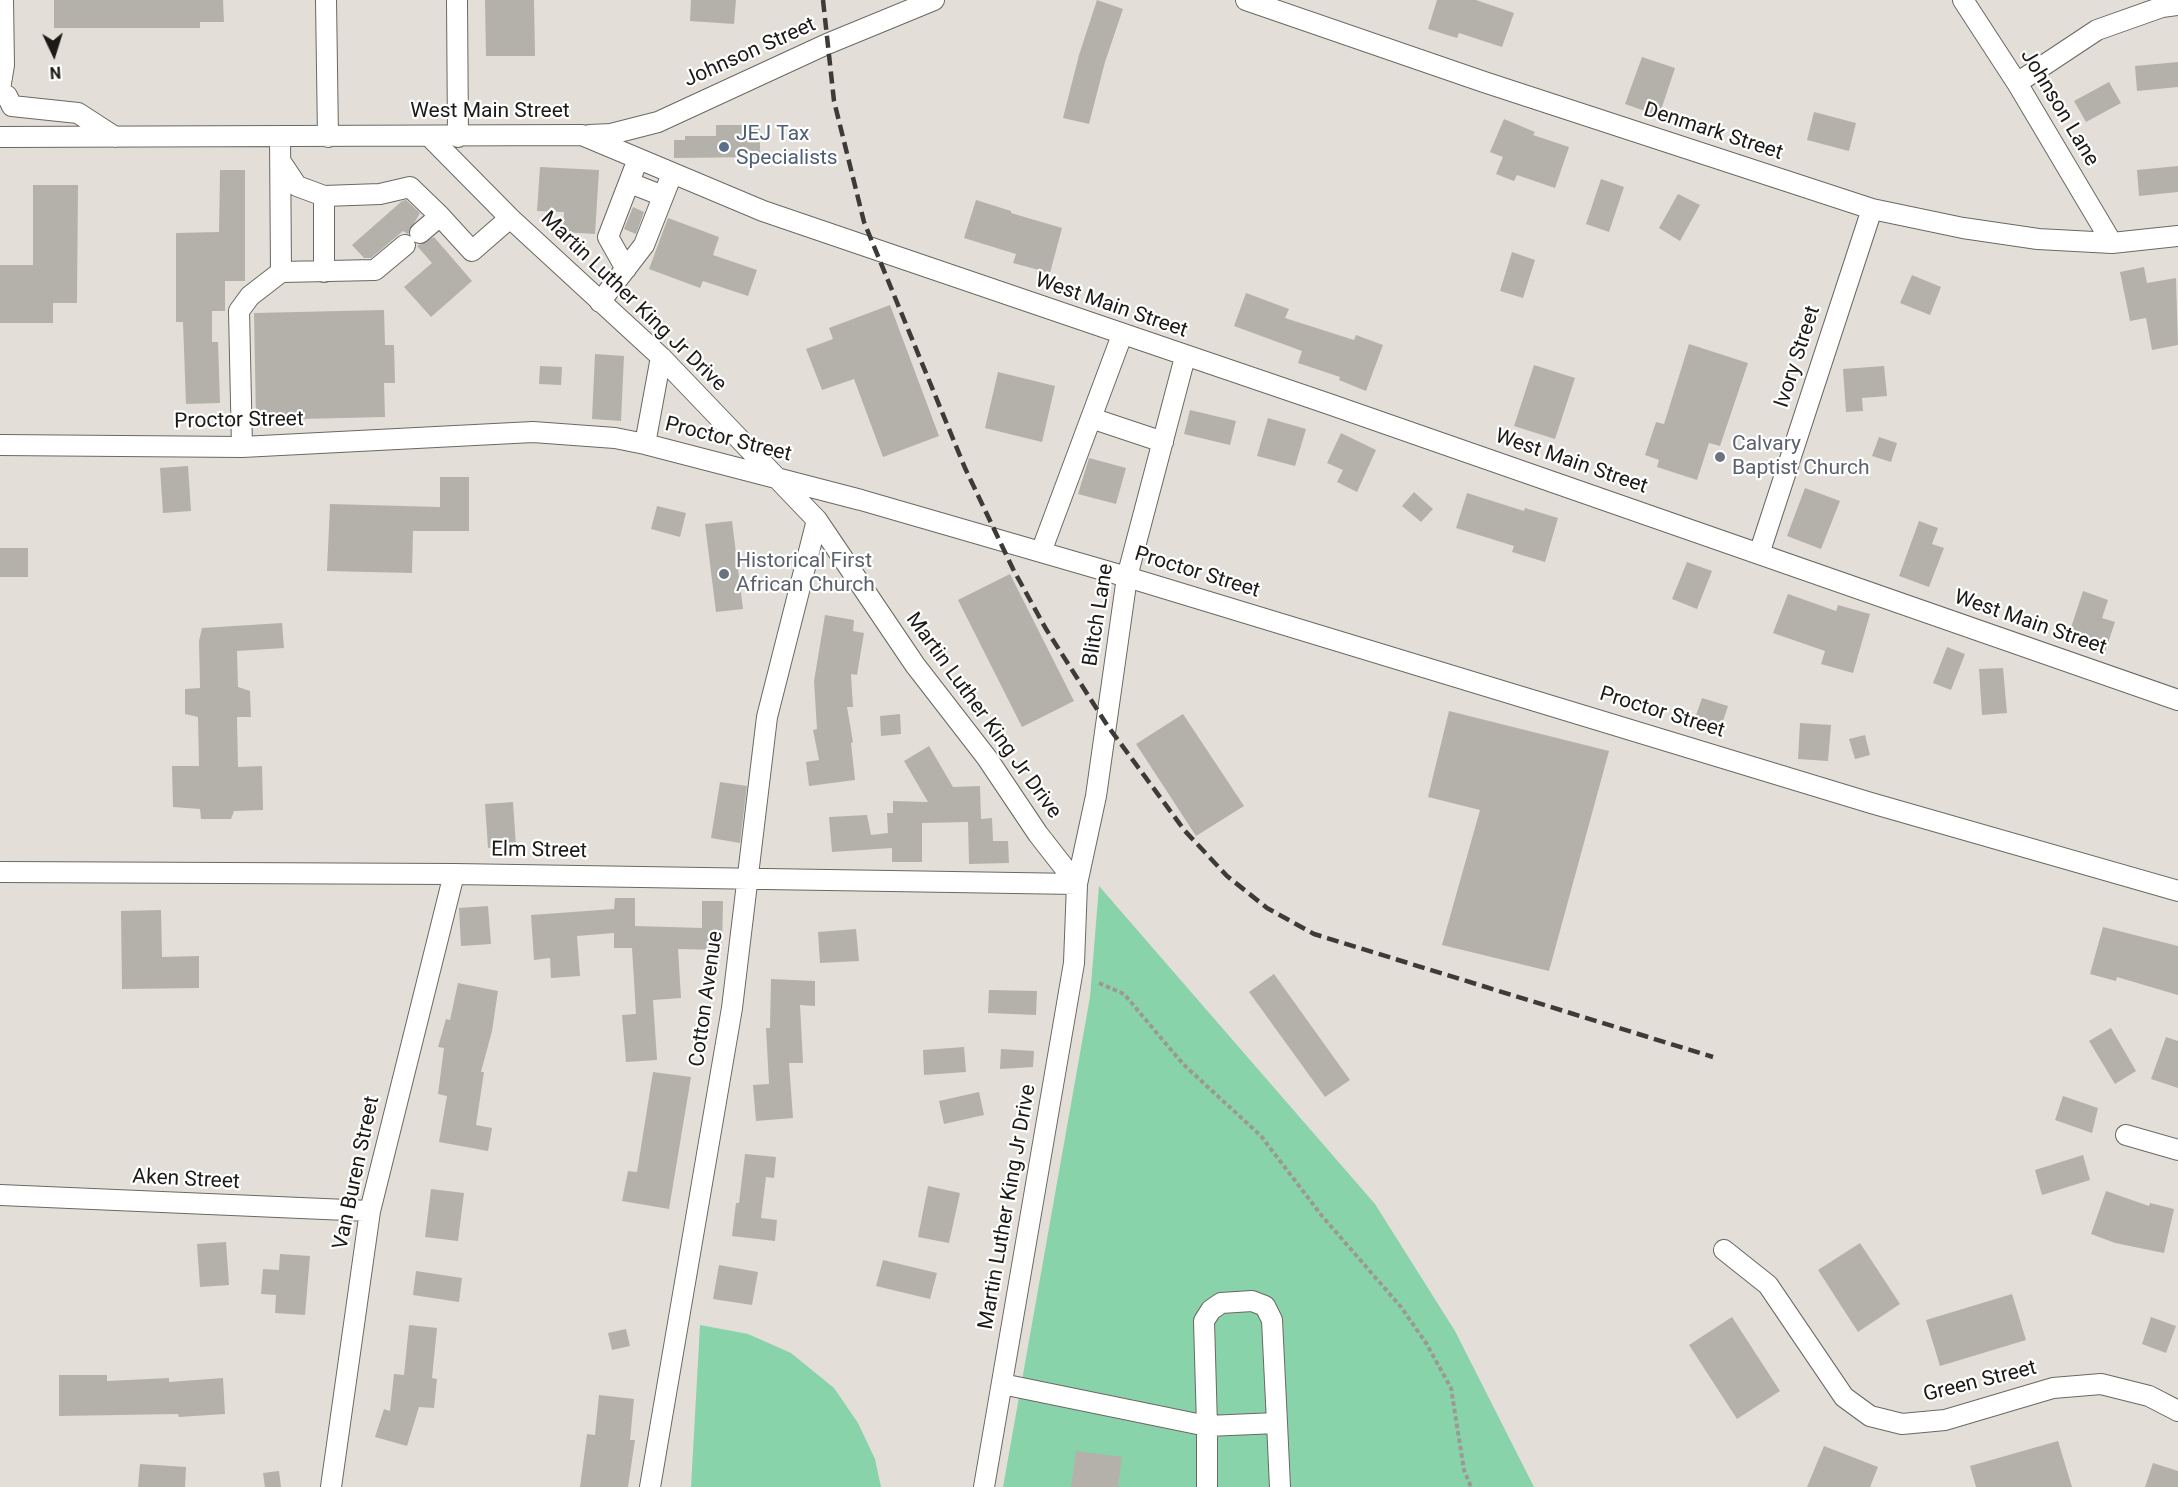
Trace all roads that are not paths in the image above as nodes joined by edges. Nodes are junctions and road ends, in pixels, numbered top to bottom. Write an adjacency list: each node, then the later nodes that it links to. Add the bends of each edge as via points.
1 (3, 0): 9 (street, via 4,65)
2 (326, 0): 16 (street)
3 (457, 0): 17 (street)
4 (934, 0): 11 (street, Johnson Street, via 657,122 611,134)
5 (1246, 0): 24 (street, Denmark Street)
6 (1963, 0): 8 (street, Johnson Lane)
7 (2178, 5): 8 (street, via 2097,30)
8 (2017, 83): 28 (street, Johnson Lane)
9 (0, 89)
10 (0, 95): 14 (street, via 7,96 12,106 78,113)
11 (582, 135): 17 (street, West Main Street); 18 (street, West Main Street)
12 (429, 136): 16 (street, West Main Street); 17 (street, West Main Street); 26 (street, Martin Luther King Jr Drive)
13 (0, 137): 14 (street, West Main Street)
14 (115, 137): 15 (street, West Main Street)
15 (280, 137): 16 (street, West Main Street); 19 (street)
16 (328, 137)
17 (458, 137)
18 (638, 159): 20 (street, West Main Street); 21 (street)
19 (281, 162): 23 (street, via 297,186); 30 (street)
20 (672, 174): 22 (street); 33 (street, West Main Street, via 764,211)
21 (630, 183): 22 (street); 29 (street, via 608,237)
22 (663, 195): 29 (street, via 644,245)
23 (324, 196): 25 (street, via 380,194 410,186); 31 (street)
24 (1872, 209): 28 (street, Denmark Street, via 2038,239); 44 (street, Ivory Street)
25 (440, 216): 26 (street, via 472,251); 31 (street, via 375,270)
26 (510, 218): 32 (street, Martin Luther King Jr Drive)
27 (2178, 236): 28 (street, Denmark Street)
28 (2112, 243)
29 (626, 270): 32 (street)
30 (281, 272): 31 (street); 40 (street, via 238,310)
31 (324, 272)
32 (600, 302): 34 (street, Martin Luther King Jr Drive)
33 (1122, 335): 35 (street, West Main Street); 36 (street)
34 (661, 357): 38 (street); 41 (street, Martin Luther King Jr Drive)
35 (1185, 357): 37 (street, Blitch Lane); 44 (street, West Main Street)
36 (1090, 418): 37 (street); 43 (street)
37 (1163, 442): 45 (street, Blitch Lane)
38 (645, 444): 40 (street, Proctor Street, via 532,432); 41 (street, Proctor Street)
39 (0, 445): 40 (street, Proctor Street)
40 (242, 447)
41 (777, 477): 42 (street, Martin Luther King Jr Drive); 43 (street, Proctor Street)
42 (817, 520): 49 (street, Cotton Avenue, via 767,717); 50 (street, Martin Luther King Jr Drive, via 915,665)
43 (1041, 552): 45 (street, Proctor Street)
44 (1759, 554): 46 (street, West Main Street)
45 (1127, 577): 50 (street, Blitch Lane, via 1096,796); 51 (street, Proctor Street, via 1871,803)
46 (2178, 700)
47 (0, 872): 48 (street, Elm Street)
48 (454, 874): 49 (street, Elm Street); 55 (street, Van Buren Street)
49 (748, 879): 50 (street, Elm Street); 62 (street, Cotton Avenue, via 732,1008)
50 (1077, 884): 57 (street, Martin Luther King Jr Drive, via 1074,963)
51 (2178, 891)
52 (2126, 1135): 53 (street)
53 (2178, 1150)
54 (0, 1195): 55 (street, Aken Street)
55 (370, 1211): 61 (street, Van Buren Street)
56 (1724, 1250): 58 (street, Green Street, via 1768,1285 1844,1397 1869,1416 1902,1424 1945,1420 2053,1389 2101,1384 2149,1396)
57 (1002, 1384): 60 (street); 63 (street, Martin Luther King Jr Drive)
58 (2178, 1411)
59 (1276, 1423): 60 (street); 60 (street, via 1272,1320 1264,1306 1252,1301 1221,1303 1204,1322); 65 (street)
60 (1207, 1426): 64 (street)
61 (331, 1487)
62 (650, 1487)
63 (984, 1487)
64 (1207, 1487)
65 (1280, 1487)

